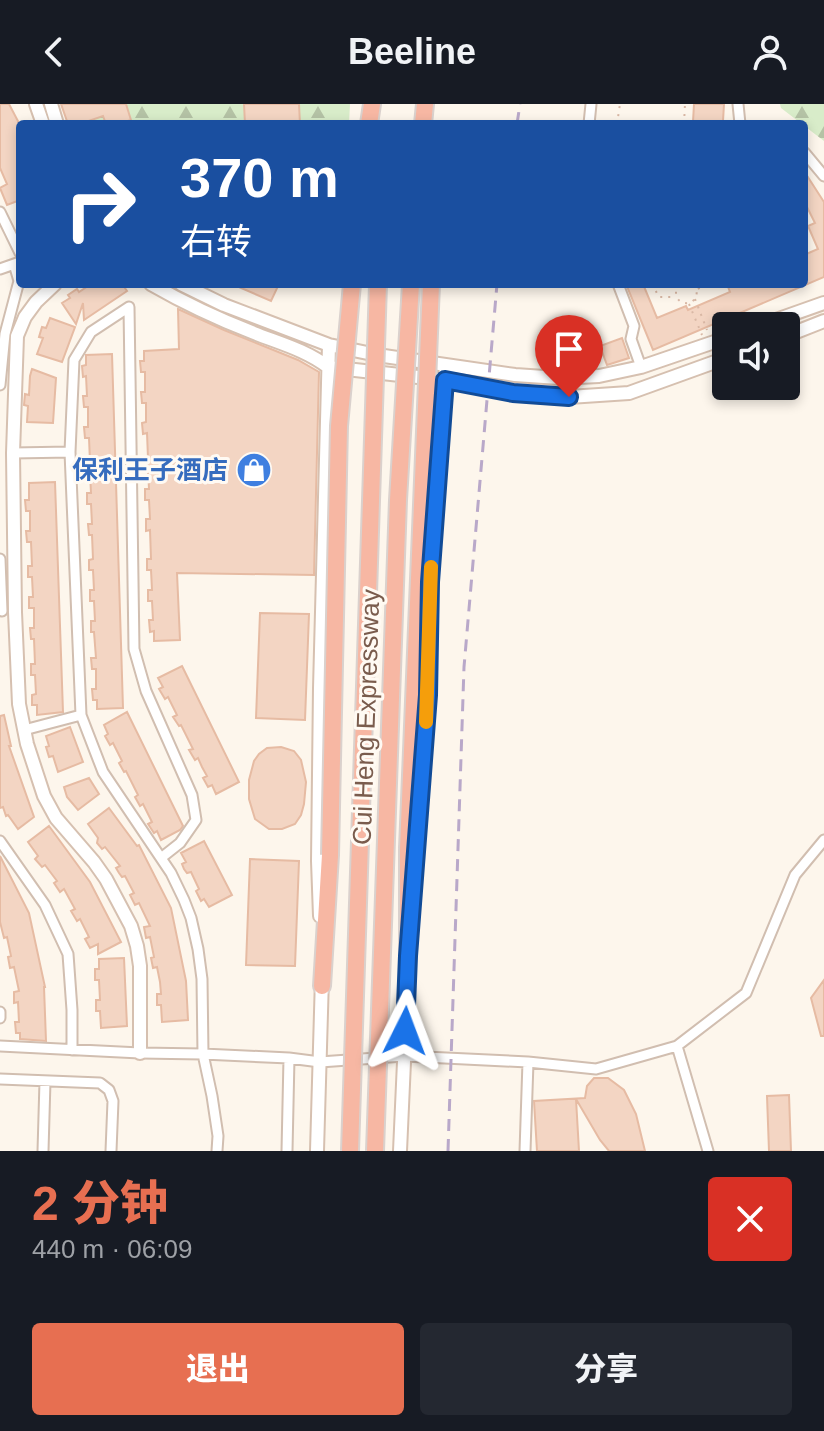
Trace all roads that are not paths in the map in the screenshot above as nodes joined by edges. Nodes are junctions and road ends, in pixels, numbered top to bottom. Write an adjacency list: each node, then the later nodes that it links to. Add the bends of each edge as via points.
1 (808, 157): 2 (street)
2 (824, 176)
3 (0, 212): 4 (street)
4 (16, 245)
5 (17, 288): 25 (street)
6 (51, 288): 27 (street, via 25,317 17,336)
7 (158, 288): 22 (street, via 201,311 313,355)
8 (189, 288): 19 (street)
9 (352, 288): 36 (highway, bridge, via 339,426 330,855)
10 (378, 288): 55 (highway, Cui Heng Expressway, bridge)
11 (411, 288): 56 (highway, Cui Heng Expressway, bridge)
12 (431, 288): 35 (highway, bridge)
13 (620, 288): 23 (street, via 634,326 631,339)
14 (824, 303): 15 (street)
15 (799, 312)
16 (824, 321): 17 (street)
17 (800, 330)
18 (712, 343): 23 (street)
19 (329, 345): 21 (street); 22 (street)
20 (712, 363): 24 (street, via 629,393 601,396 513,393)
21 (446, 365): 23 (street, via 559,378); 24 (street)
22 (328, 367): 24 (street); 36 (street, via 318,861)
23 (641, 367)
24 (445, 380): 35 (street)
25 (0, 385)
26 (70, 452): 27 (street); 30 (street); 34 (street, via 74,360 91,332 129,307 134,649 146,691 192,795 196,820)
27 (13, 453): 29 (street)
28 (0, 559): 29 (street)
29 (6, 612): 31 (street)
30 (81, 715): 31 (street); 34 (street, via 103,772)
31 (24, 730): 42 (street, via 56,818 106,879 131,926 140,966)
32 (824, 840): 40 (street, via 795,875 746,993)
33 (0, 841): 41 (street, via 45,905 68,954)
34 (161, 858): 43 (street, via 184,900 198,949)
35 (408, 956): 44 (street)
36 (322, 986): 46 (street)
37 (0, 1012): 38 (street)
38 (0, 1018)
39 (0, 1046): 41 (street)
40 (677, 1046): 47 (street, via 596,1069); 59 (street)
41 (72, 1050): 42 (street)
42 (140, 1053): 43 (street)
43 (203, 1054): 45 (street); 52 (street)
44 (404, 1056): 46 (street); 47 (street); 57 (street)
45 (289, 1058): 46 (street); 53 (street)
46 (320, 1062): 54 (street)
47 (528, 1062): 58 (street)
48 (0, 1079): 49 (street)
49 (45, 1081): 50 (street); 51 (street, via 100,1083 109,1090)
50 (43, 1151)
51 (111, 1151)
52 (217, 1151)
53 (287, 1151)
54 (317, 1151)
55 (350, 1151)
56 (375, 1151)
57 (400, 1151)
58 (525, 1151)
59 (708, 1151)

